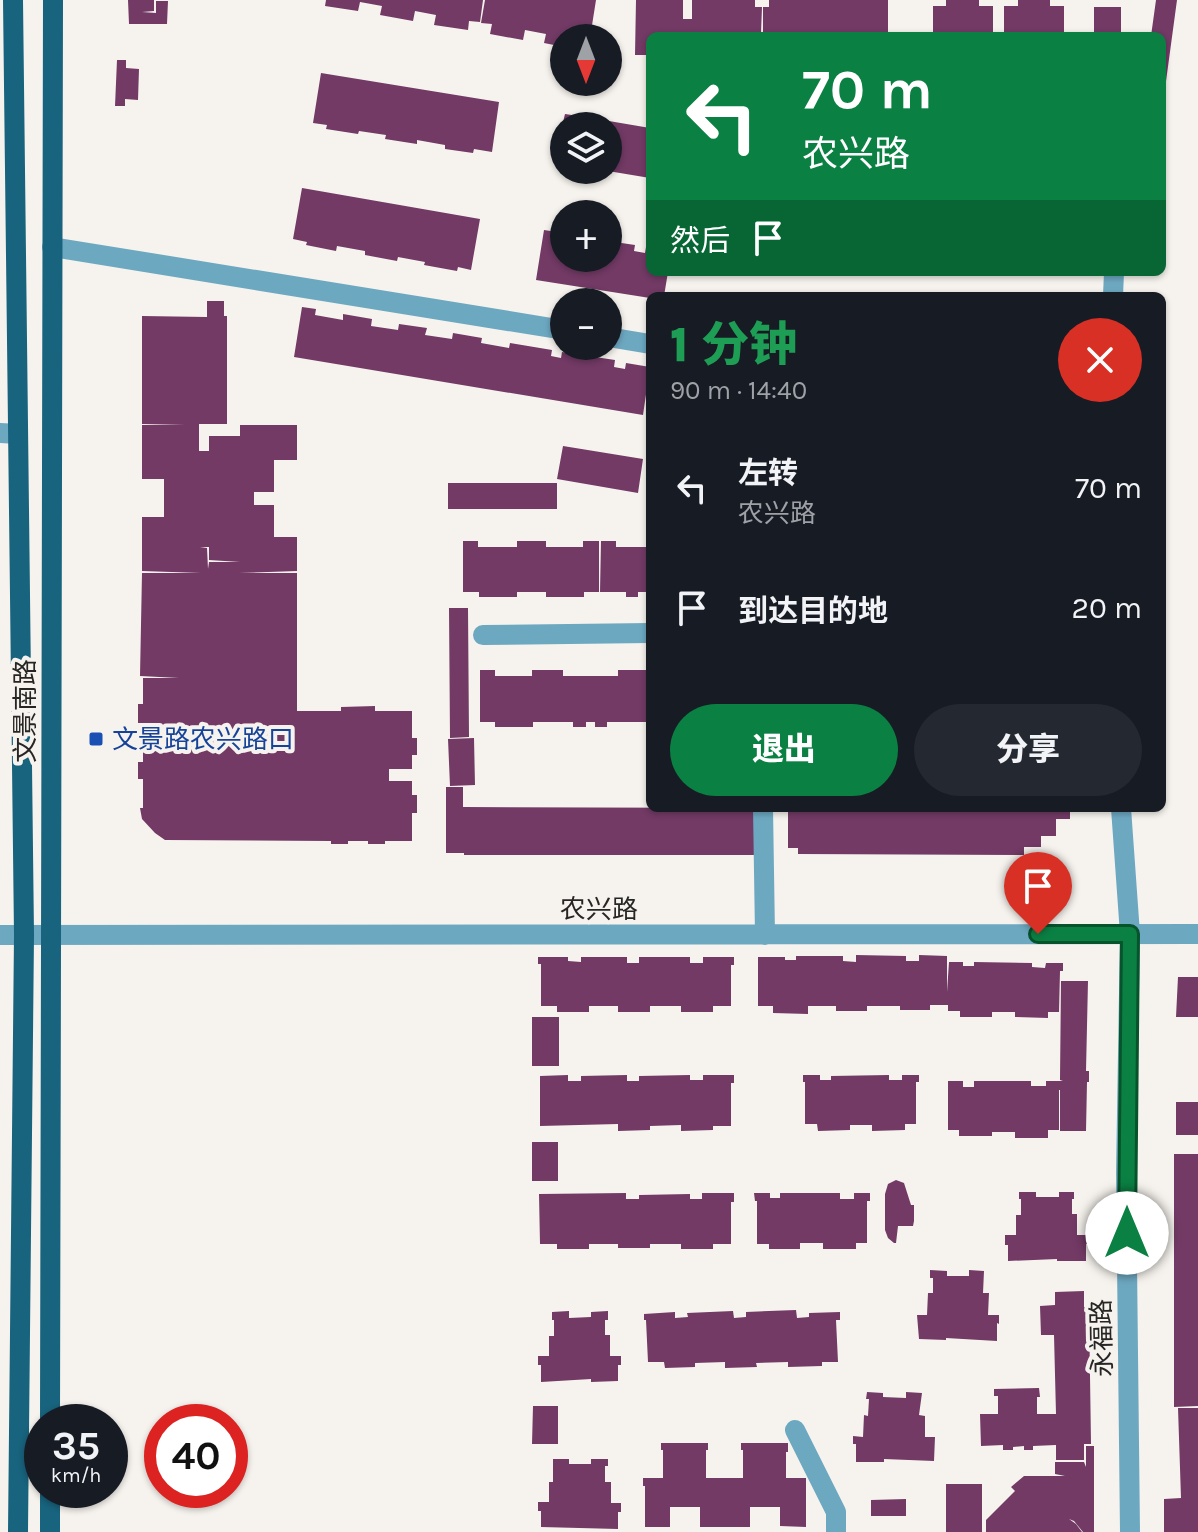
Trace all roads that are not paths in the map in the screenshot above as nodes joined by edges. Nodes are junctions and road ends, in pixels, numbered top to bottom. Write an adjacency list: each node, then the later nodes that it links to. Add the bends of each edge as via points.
1 (13, 0): 7 (main road, 文景南路)
2 (53, 0): 3 (main road, 文景南路)
3 (52, 247): 4 (street); 17 (main road, 文景南路)
4 (550, 328)
5 (622, 339): 6 (street)
6 (646, 343)
7 (9, 434): 15 (main road, 文景南路)
8 (646, 633): 9 (street)
9 (483, 635)
10 (763, 812): 16 (street)
11 (1121, 812): 12 (street, 永福路)
12 (1130, 934): 13 (street, 农兴路); 16 (street, 农兴路); 24 (street, 永福路)
13 (1198, 934)
14 (0, 935): 15 (street, 农兴路)
15 (24, 935): 17 (street, 农兴路); 21 (main road, 文景南路)
16 (765, 935): 17 (street, 农兴路)
17 (50, 936): 18 (main road, 文景南路)
18 (50, 1404)
19 (795, 1430): 23 (street, via 836,1512)
20 (50, 1508): 22 (main road)
21 (18, 1532)
22 (50, 1532)
23 (836, 1532)
24 (1130, 1532)

